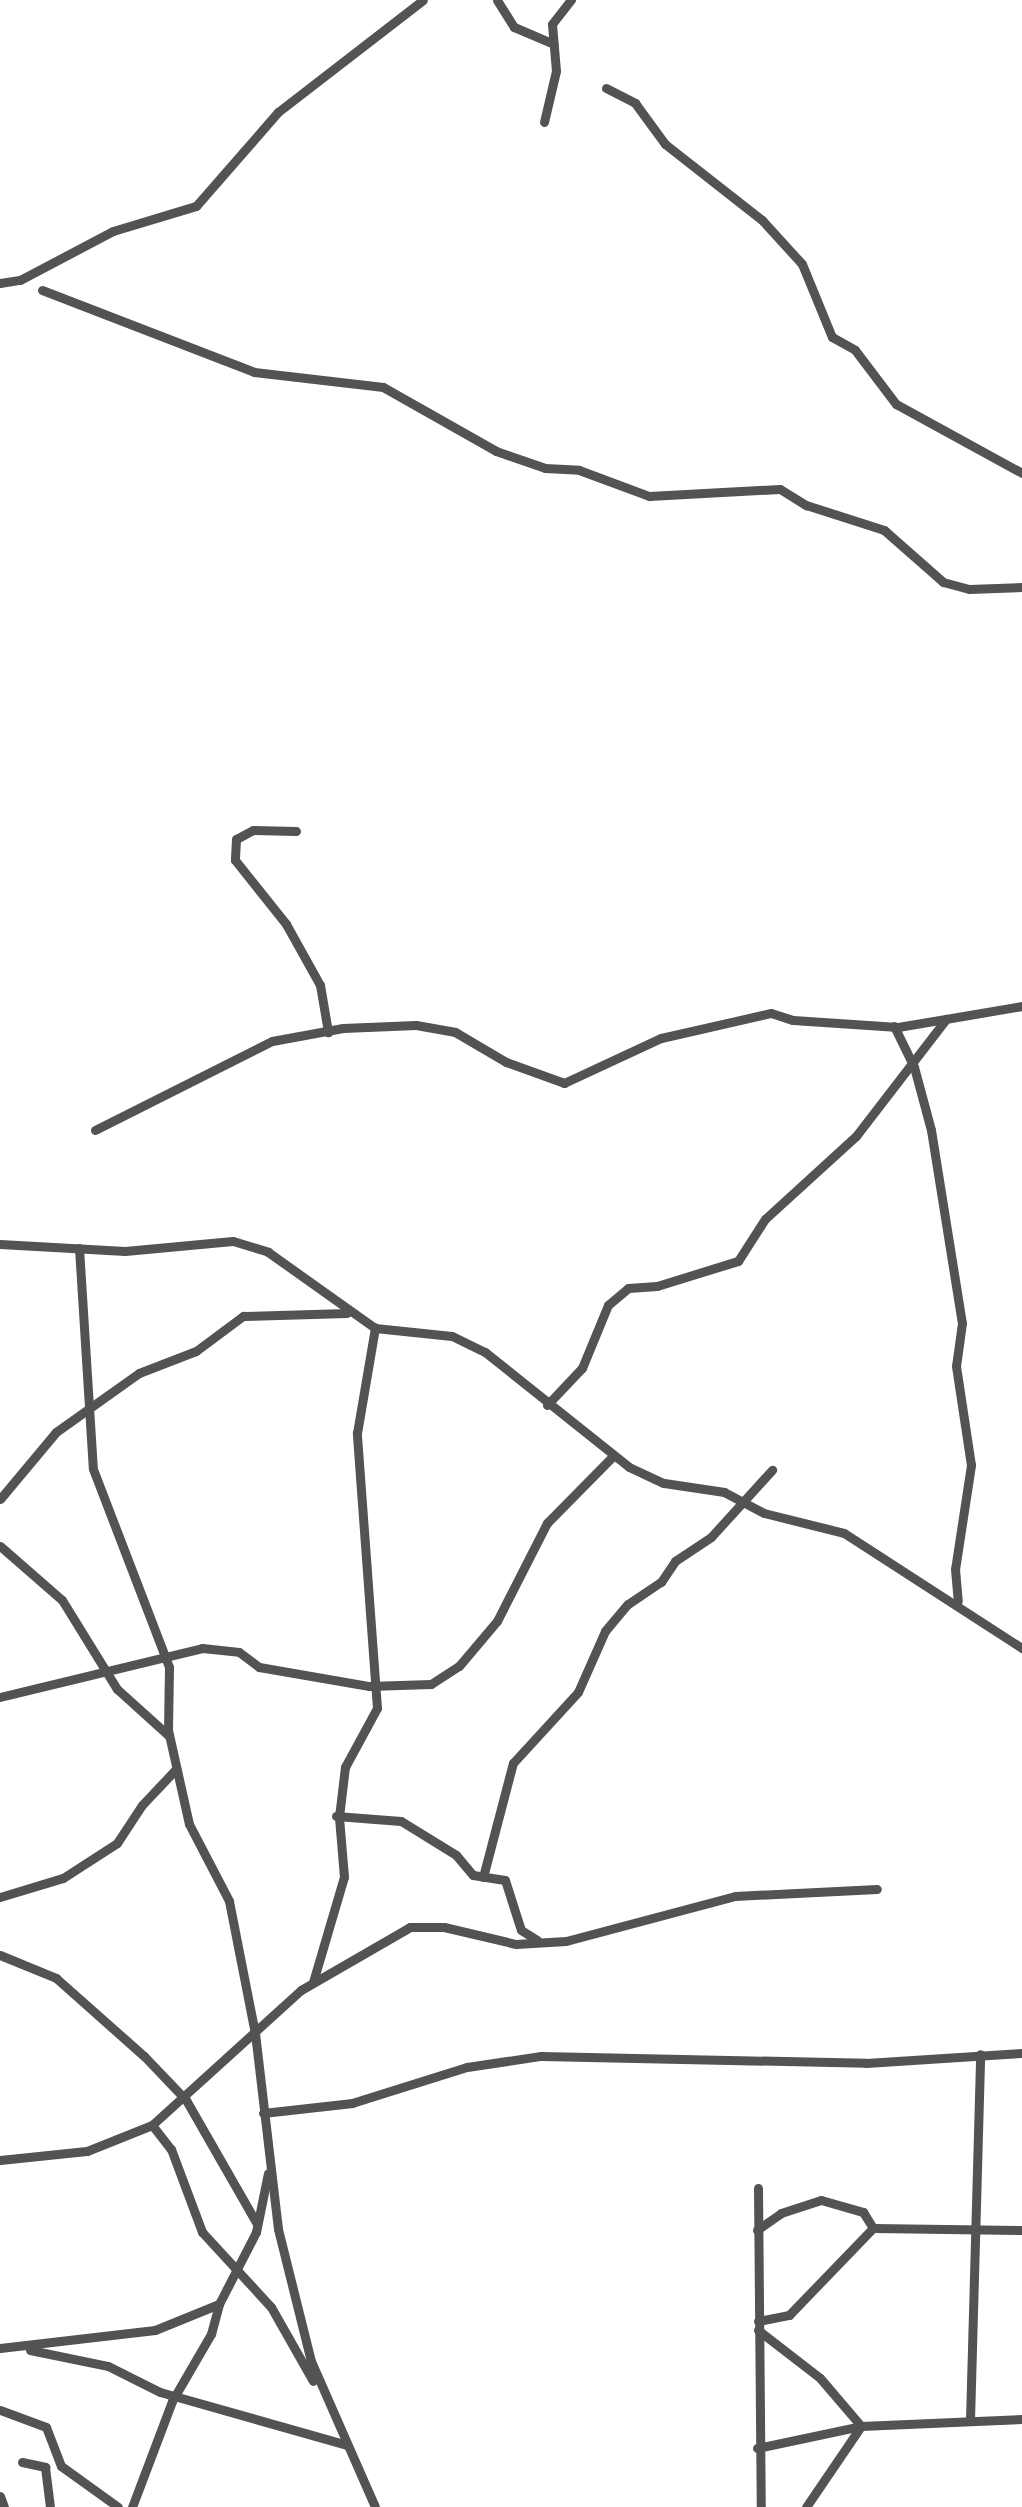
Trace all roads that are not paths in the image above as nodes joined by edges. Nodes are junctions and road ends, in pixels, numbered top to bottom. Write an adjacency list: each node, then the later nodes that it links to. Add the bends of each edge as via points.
1 (423, 0): 7 (street, via 278,112 196,206 113,231 20,280)
2 (497, 0): 4 (street, via 514,27)
3 (571, 0): 4 (street, via 552,24)
4 (554, 44): 6 (street)
5 (606, 88): 9 (street, via 635,103 665,144 762,220 802,264 832,336 855,350 896,404)
6 (544, 122)
7 (0, 283)
8 (42, 290): 10 (street, via 254,372 384,387 496,450 544,468 579,470 649,496 780,489 806,505 884,530 943,582 969,589)
9 (1022, 473)
10 (1022, 587)
11 (296, 831): 13 (street, via 254,830 236,840 235,860 286,924)
12 (1022, 1006): 14 (street)
13 (330, 1016): 16 (street); 17 (street)
14 (948, 1017): 15 (street); 18 (street)
15 (894, 1026): 16 (street, via 771,1013 661,1038 564,1083 506,1062 454,1032 416,1025); 18 (street)
16 (344, 1028): 17 (street)
17 (328, 1032): 19 (street, via 286,1036 217,1064 160,1102)
18 (914, 1067): 24 (street, via 825,1171 765,1218 738,1261 628,1288 608,1305 592,1352); 31 (street, via 962,1323 956,1366 971,1466 955,1569)
19 (95, 1130)
20 (0, 1244): 21 (street)
21 (79, 1248): 22 (street, via 241,1242 280,1260); 25 (street)
22 (347, 1313): 23 (street); 25 (street, via 243,1316 196,1351 139,1373)
23 (375, 1328): 24 (street, via 463,1340 498,1360); 35 (street, via 357,1434)
24 (547, 1405): 26 (street)
25 (88, 1410): 28 (street, via 47,1441); 33 (street, via 93,1469)
26 (612, 1457): 29 (street, via 654,1480 716,1490); 35 (street, via 547,1524 497,1621 459,1666 431,1684)
27 (772, 1470): 29 (street)
28 (0, 1499)
29 (745, 1503): 31 (street, via 844,1532); 40 (street, via 605,1631 578,1692 514,1763)
30 (0, 1546): 34 (street, via 62,1600)
31 (958, 1602): 32 (street)
32 (1022, 1648)
33 (164, 1658): 34 (street); 35 (street, via 202,1648 239,1652 259,1667); 37 (street, via 170,1673)
34 (106, 1670): 36 (street); 37 (street)
35 (374, 1686): 39 (street, via 377,1708 345,1767)
36 (0, 1696)
37 (169, 1736): 38 (street)
38 (176, 1768): 42 (street, via 110,1848 63,1878); 46 (street, via 192,1830 229,1901)
39 (337, 1817): 40 (street, via 401,1822); 45 (street, via 344,1877)
40 (484, 1877): 43 (street, via 505,1880 521,1930)
41 (876, 1889): 43 (street, via 735,1896 587,1938)
42 (0, 1897)
43 (545, 1942): 45 (street, via 419,1925)
44 (0, 1955): 49 (street, via 56,1978)
45 (313, 1982): 46 (street)
46 (255, 2033): 49 (street); 50 (street)
47 (1022, 2052): 48 (street)
48 (980, 2054): 50 (street, via 866,2062 542,2056 467,2067 352,2103); 59 (street)
49 (186, 2100): 51 (street); 55 (street)
50 (262, 2113): 53 (street)
51 (152, 2124): 52 (street, via 88,2151); 60 (street, via 171,2149 202,2232)
52 (0, 2160)
53 (270, 2162): 55 (street); 65 (street, via 280,2239)
54 (758, 2188): 57 (street)
55 (257, 2224): 60 (street)
56 (872, 2228): 57 (street, via 862,2212 820,2200 781,2213); 59 (street); 62 (street, via 789,2315)
57 (757, 2230): 62 (street)
58 (1022, 2230): 59 (street)
59 (978, 2231): 69 (street)
60 (238, 2272): 61 (street); 65 (street, via 271,2307)
61 (220, 2304): 64 (street, via 155,2330); 66 (street)
62 (758, 2325): 70 (street, via 820,2378); 72 (street)
63 (0, 2348): 64 (street)
64 (22, 2348): 66 (street, via 108,2366)
65 (318, 2390): 71 (street)
66 (177, 2395): 71 (street); 78 (street)
67 (0, 2410): 77 (street, via 46,2427 61,2466)
68 (1022, 2419): 69 (street)
69 (970, 2420): 70 (street)
70 (862, 2426): 72 (street); 81 (street)
71 (348, 2445): 79 (street)
72 (757, 2448): 80 (street)
73 (22, 2462): 76 (street, via 45,2467)
74 (0, 2496): 75 (street)
75 (4, 2507)
76 (50, 2507)
77 (118, 2507)
78 (132, 2507)
79 (375, 2507)
80 (761, 2507)
81 (806, 2507)

